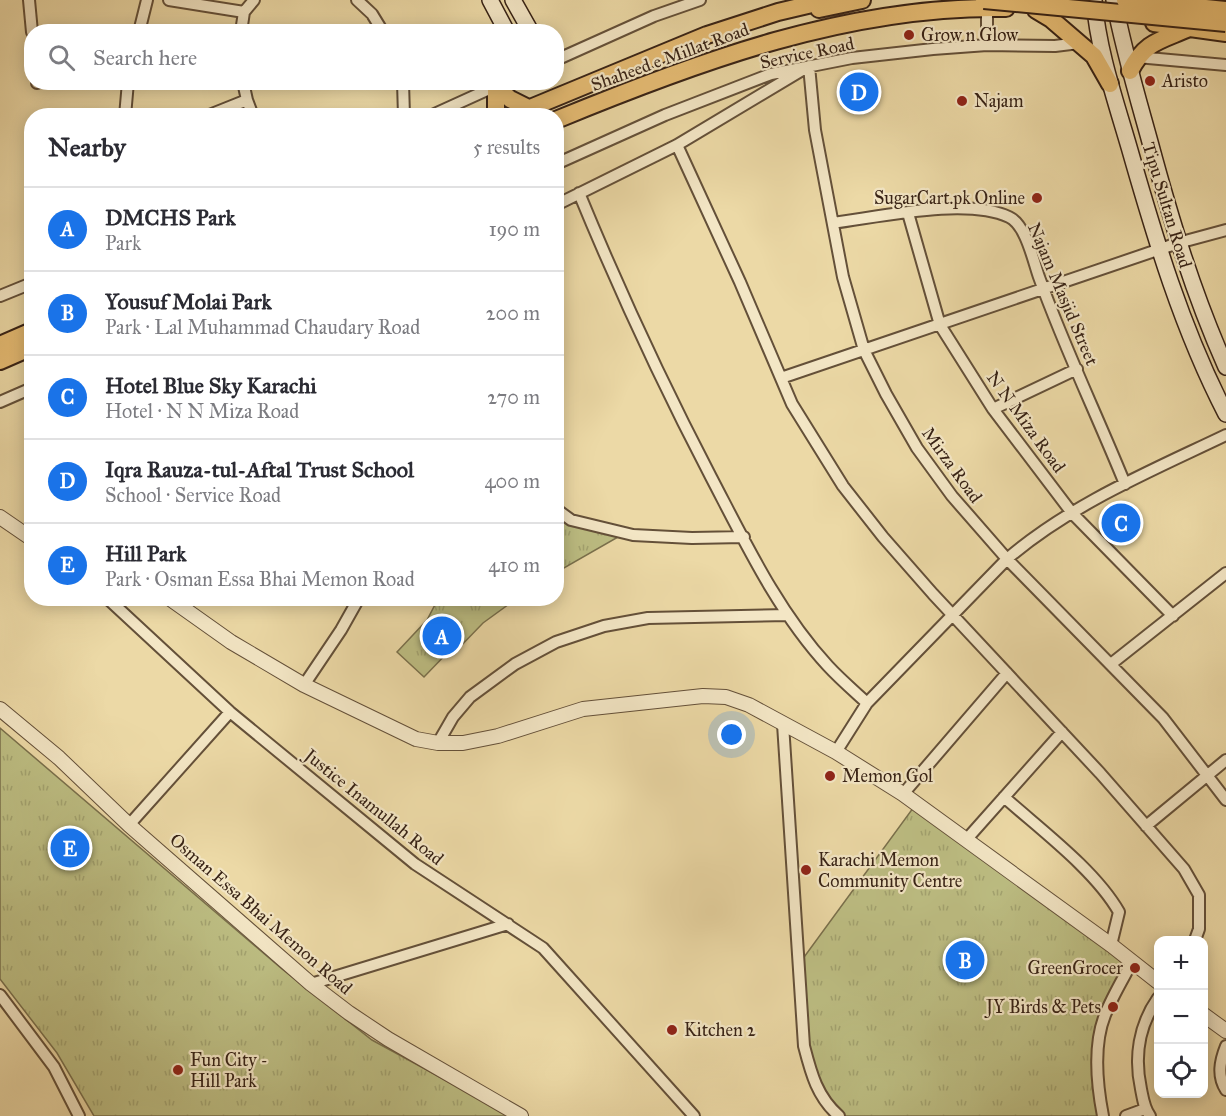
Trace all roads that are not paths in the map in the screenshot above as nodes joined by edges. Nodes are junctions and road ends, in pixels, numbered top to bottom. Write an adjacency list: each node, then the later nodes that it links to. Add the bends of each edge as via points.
1 (29, 0): 26 (street)
2 (147, 0): 27 (street)
3 (169, 0): 21 (street)
4 (254, 0): 21 (street)
5 (357, 0): 29 (street)
6 (490, 0): 30 (main road)
7 (513, 0): 31 (main road)
8 (700, 0): 36 (street)
9 (829, 0): 40 (main road, Shaheed e Millat Road, via 741,23)
10 (862, 0): 40 (main road, via 787,18 619,77)
11 (1087, 0): 22 (main road, via 1087,9)
12 (1114, 0): 23 (main road, Tipu Sultan Road)
13 (1125, 0): 20 (main road, bridge)
14 (1142, 0): 24 (main road, via 1140,13)
15 (1194, 0): 17 (main road)
16 (983, 3): 19 (main road, Shaheed e Millat Road); 25 (main road, bridge); 35 (street); 41 (main road, Shaheed e Millat Road, via 854,21 772,42); 41 (main road, via 937,2 857,13 797,27 673,67)
17 (1226, 3)
18 (1094, 8): 22 (main road, Shaheed e Millat Road); 23 (main road, Shaheed e Millat Road); 42 (main road, Tipu Sultan Road)
19 (1036, 10): 22 (main road, Shaheed e Millat Road); 34 (main road)
20 (1226, 10)
21 (244, 12): 28 (street)
22 (1078, 15)
23 (1117, 18): 24 (main road, Shaheed e Millat Road); 37 (main road, Tipu Sultan Road)
24 (1147, 22): 32 (main road, Shaheed e Millat Road)
25 (1226, 23)
26 (31, 24)
27 (141, 24)
28 (242, 24)
29 (378, 24)
30 (503, 24)
31 (526, 24)
32 (1188, 29): 33 (main road, Shaheed e Millat Road); 37 (main road, via 1148,46)
33 (1226, 33)
34 (1079, 43): 35 (street, Service Road); 42 (main road, via 1094,56)
35 (987, 45): 39 (street, Service Road)
36 (564, 56)
37 (1134, 64): 38 (street); 65 (main road, Tipu Sultan Road)
38 (1226, 65)
39 (809, 66): 58 (street); 59 (street, Service Road, via 771,75 676,111); 63 (street, Mirza Road, via 815,130)
40 (605, 76): 56 (main road, Shaheed e Millat Road)
41 (658, 79): 57 (main road, Shaheed e Millat Road)
42 (1110, 84): 66 (main road, Tipu Sultan Road)
43 (127, 90): 50 (street)
44 (245, 90): 49 (street)
45 (403, 90): 53 (street)
46 (487, 90): 54 (street)
47 (499, 90): 55 (main road)
48 (504, 90): 56 (main road, via 510,99)
49 (247, 100): 51 (street); 52 (street)
50 (126, 108)
51 (227, 108)
52 (250, 108)
53 (404, 108)
54 (448, 108)
55 (497, 108)
56 (528, 108)
57 (564, 117)
58 (677, 145): 60 (street); 78 (street)
59 (564, 160)
60 (579, 193): 61 (street); 89 (street, via 686,429)
61 (564, 201)
62 (908, 213): 63 (street, Najam Masjid Street); 68 (street, Najam Masjid Street, via 986,210 1011,218 1022,230); 70 (street, N N Miza Road)
63 (833, 224): 74 (street, Mirza Road)
64 (1226, 230): 65 (street)
65 (1178, 243): 66 (street); 76 (main road, Tipu Sultan Road)
66 (1158, 249): 68 (street); 82 (main road, Tipu Sultan Road, via 1187,330)
67 (24, 286): 69 (street)
68 (1043, 289): 70 (street); 77 (street, Najam Masjid Street)
69 (0, 296)
70 (940, 325): 74 (street); 81 (street, N N Miza Road)
71 (24, 334): 72 (main road)
72 (0, 345)
73 (24, 350): 75 (main road)
74 (864, 350): 78 (street); 90 (street, Mirza Road, via 917,448)
75 (0, 361)
76 (1226, 367)
77 (1077, 369): 81 (street); 84 (street, Najam Masjid Street)
78 (781, 378): 96 (street, via 792,405 843,486)
79 (24, 392): 80 (street)
80 (0, 402)
81 (993, 409): 85 (street, N N Miza Road)
82 (1226, 414)
83 (1226, 435): 84 (street)
84 (1125, 484): 85 (street)
85 (1072, 513): 90 (street, via 1028,541); 97 (street, N N Miza Road)
86 (564, 515): 89 (street, via 633,535)
87 (0, 517): 88 (street)
88 (24, 534)
89 (744, 537): 95 (street)
90 (1007, 560): 96 (street); 98 (street, Mirza Road)
91 (1226, 573): 97 (street)
92 (116, 606): 103 (street, Justice Inamullah Road)
93 (180, 606): 100 (street, via 231,642)
94 (354, 606): 100 (street)
95 (788, 615): 101 (street, via 828,666); 106 (street, via 648,618 604,626 556,642 515,664 470,697)
96 (952, 615): 99 (street); 101 (street)
97 (1173, 616): 98 (street)
98 (1111, 664): 109 (street, Mirza Road, via 1163,718)
99 (1007, 673): 105 (street); 110 (street)
100 (304, 685): 106 (street, via 416,739)
101 (867, 703): 107 (street)
102 (0, 709): 113 (street, Osman Essa Bhai Memon Road, via 59,758)
103 (230, 712): 113 (street); 116 (street, Justice Inamullah Road, via 415,864)
104 (783, 724): 106 (street, via 726,697 703,696 583,709 498,736); 107 (street); 132 (street, via 804,1046 813,1081 827,1105)
105 (1062, 732): 111 (street); 114 (street)
106 (438, 743)
107 (836, 752): 110 (street)
108 (1226, 760): 109 (street)
109 (1207, 776): 112 (street, Mirza Road); 114 (street)
110 (903, 794): 115 (street)
111 (1004, 797): 115 (street); 118 (street, via 1111,898 1119,912)
112 (1226, 800)
113 (129, 825): 121 (street, Osman Essa Bhai Memon Road)
114 (1146, 826): 117 (street, via 1184,869 1199,895)
115 (966, 840): 118 (street)
116 (508, 924): 121 (street); 131 (street, Justice Inamullah Road, via 543,948)
117 (1196, 936)
118 (1111, 945): 119 (street)
119 (1132, 962): 120 (street); 133 (street, via 1104,1016 1098,1044)
120 (1154, 979)
121 (311, 984): 130 (street, Osman Essa Bhai Memon Road, via 388,1039)
122 (1, 997): 129 (street, via 54,1067)
123 (1154, 1006): 128 (street, via 1137,1052)
124 (1208, 1018): 125 (street)
125 (1226, 1031)
126 (1226, 1046): 127 (street, via 1220,1060)
127 (1226, 1090)
128 (1147, 1113): 134 (street)
129 (79, 1116)
130 (521, 1116)
131 (694, 1116)
132 (839, 1116)
133 (1103, 1116)
134 (1126, 1116)

